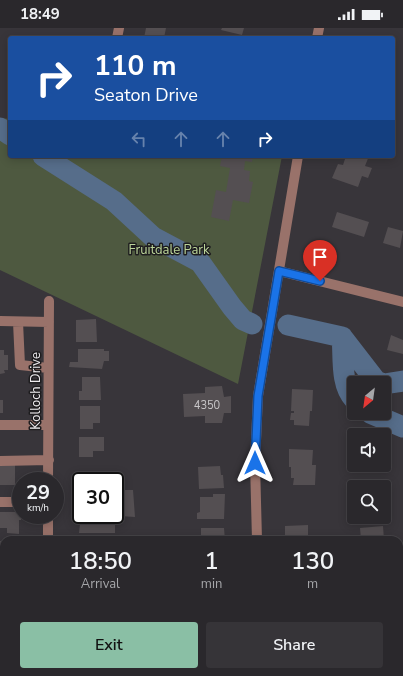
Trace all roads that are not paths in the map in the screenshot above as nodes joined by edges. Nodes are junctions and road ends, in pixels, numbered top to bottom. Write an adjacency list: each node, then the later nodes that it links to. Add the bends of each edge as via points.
1 (298, 158): 2 (street)
2 (279, 271): 4 (street); 18 (street, via 258,396 255,455)
3 (49, 301): 7 (street, Kolloch Drive)
4 (403, 302)
5 (0, 321): 6 (street)
6 (18, 322): 7 (street); 8 (street, via 20,365)
7 (49, 322): 8 (street, Kolloch Drive)
8 (48, 368): 10 (street, Kolloch Drive)
9 (0, 425): 10 (street)
10 (47, 425): 11 (street, Kolloch Drive)
11 (49, 460): 12 (street); 13 (street, Kolloch Drive)
12 (0, 461)
13 (48, 472)
14 (0, 502): 15 (street)
15 (12, 502)
16 (48, 524): 17 (street)
17 (48, 536)
18 (257, 536)

